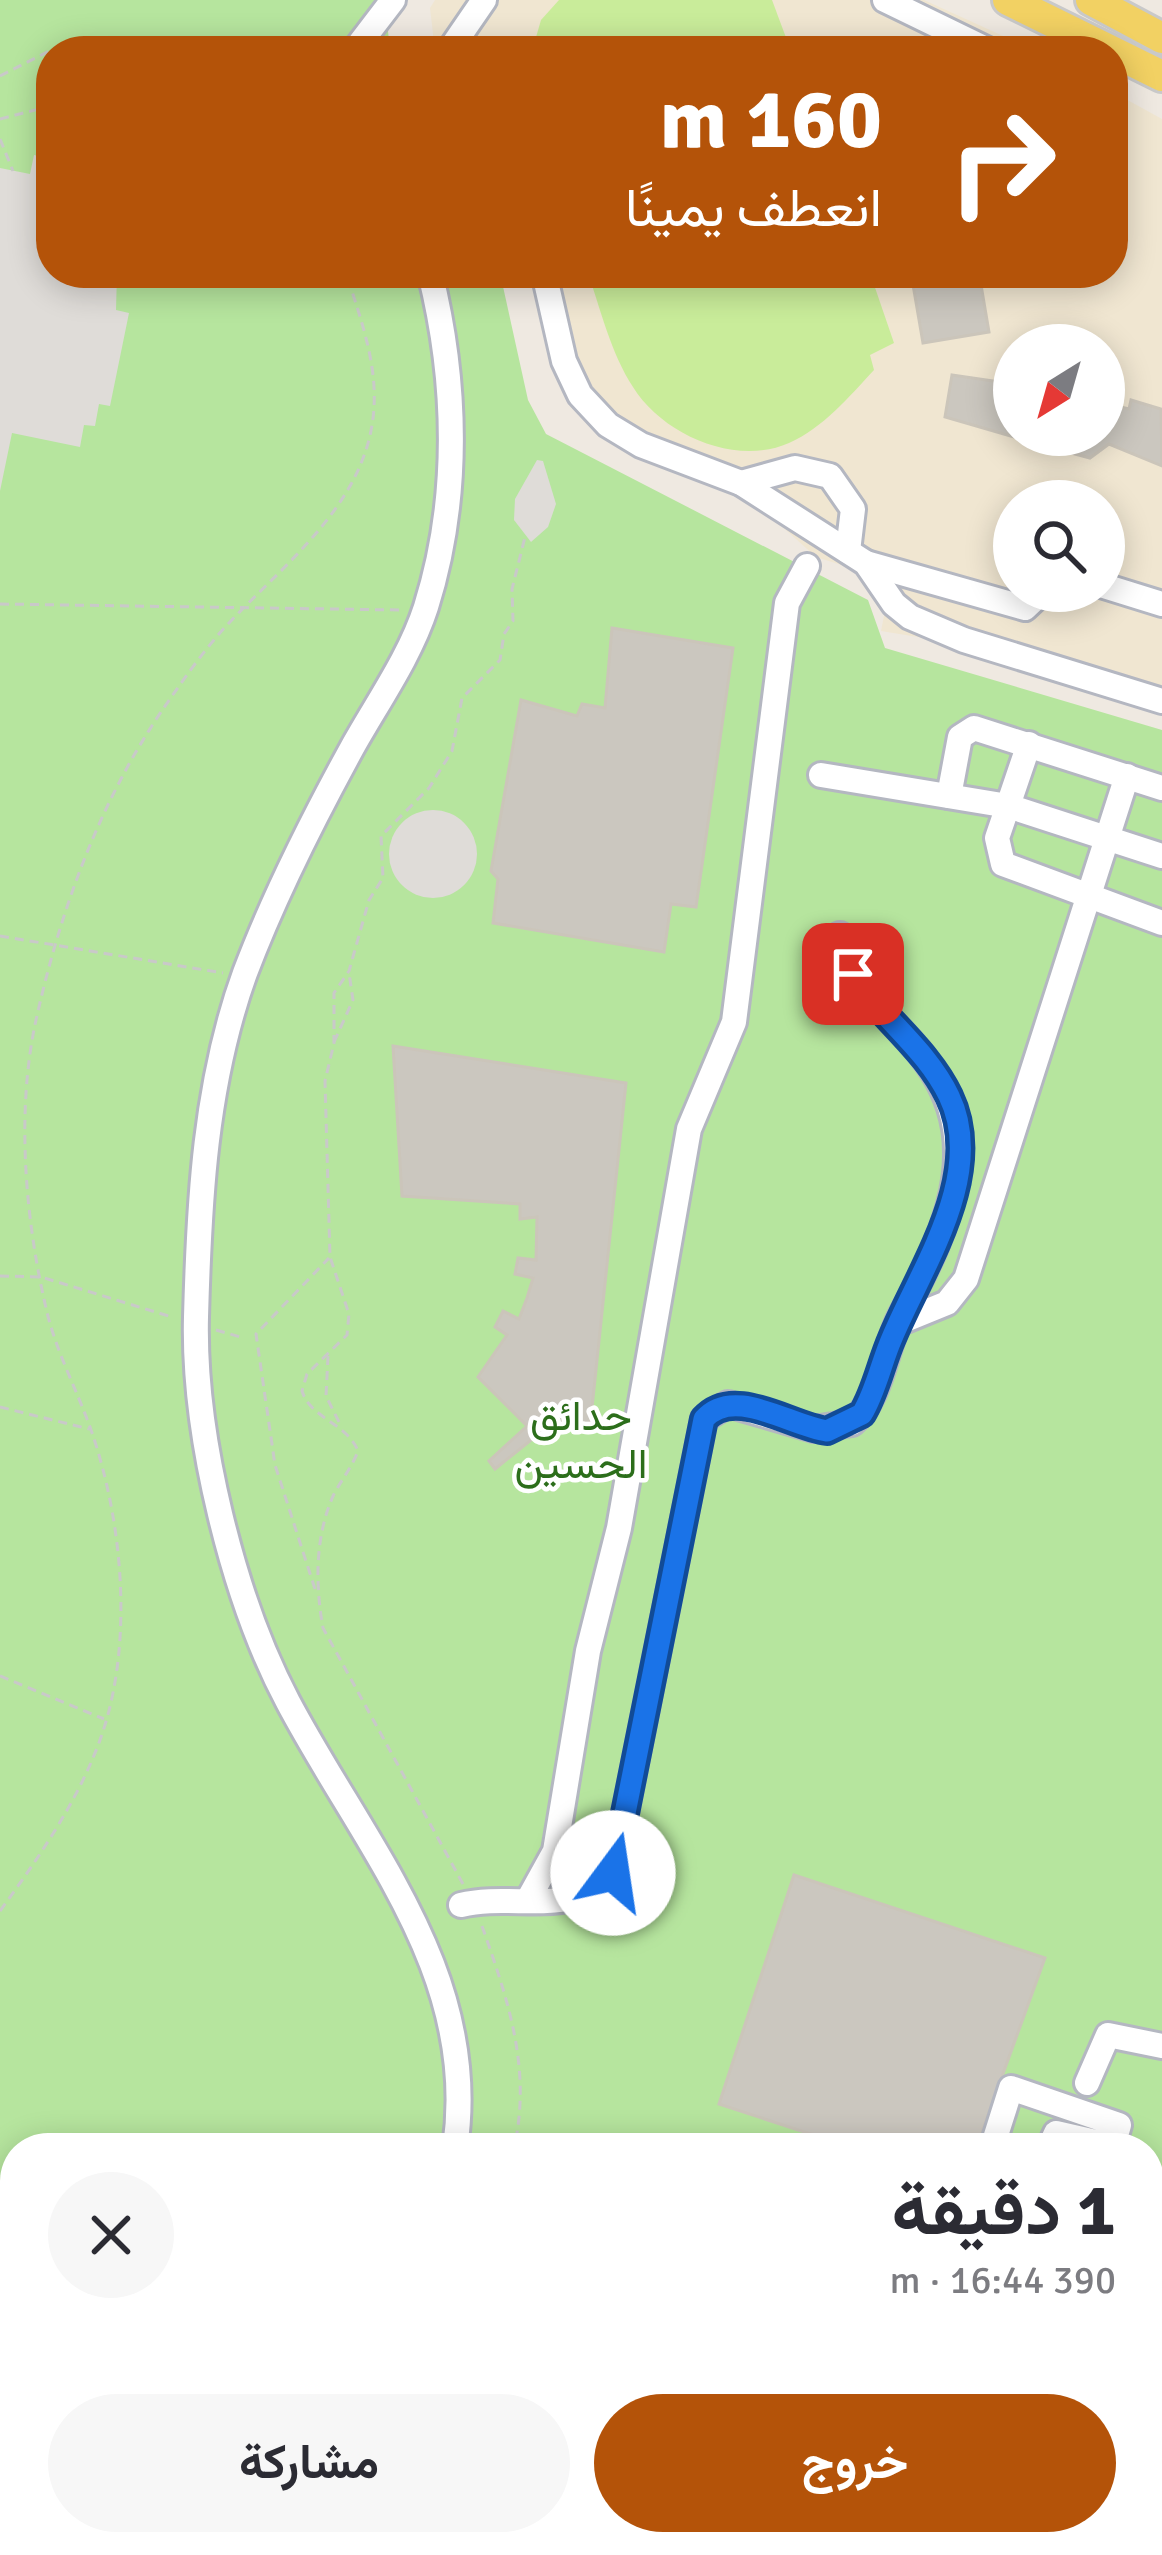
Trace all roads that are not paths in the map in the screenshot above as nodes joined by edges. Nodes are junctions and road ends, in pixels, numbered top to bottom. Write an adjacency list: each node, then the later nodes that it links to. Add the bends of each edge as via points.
1 (393, 0): 6 (street)
2 (484, 0): 7 (street)
3 (885, 0): 8 (street)
4 (1008, 0): 9 (main road)
5 (1091, 0): 10 (main road)
6 (365, 36)
7 (459, 36)
8 (959, 36)
9 (1074, 36)
10 (1162, 38)
11 (1128, 61): 12 (main road)
12 (1162, 76)
13 (432, 288): 38 (street, via 453,414 425,610 312,823 244,977 216,1076 196,1325 222,1513 264,1647 287,1701 416,1918 443,1985 458,2050)
14 (547, 288): 15 (street, via 564,361 580,395 608,425)
15 (741, 483): 16 (street); 16 (street, via 795,468 830,476 853,509)
16 (857, 557): 19 (street); 21 (street, via 910,616)
17 (807, 566): 34 (street, via 788,603 734,1022 689,1129 555,1852)
18 (1125, 593): 20 (street)
19 (993, 598)
20 (1162, 604)
21 (1162, 701)
22 (1029, 744): 24 (street); 26 (street, via 968,729); 27 (street)
23 (820, 775): 26 (street)
24 (1127, 776): 25 (street); 28 (street)
25 (1162, 788)
26 (949, 796): 27 (street)
27 (1008, 806): 28 (street); 30 (street, via 997,847 1003,864)
28 (1107, 838): 29 (street); 30 (street)
29 (1162, 856)
30 (1088, 898): 31 (street); 33 (street, via 966,1279 947,1303)
31 (1162, 923)
32 (840, 935): 33 (street, via 862,989 941,1082 959,1129 956,1180)
33 (898, 1323): 34 (street, via 868,1404 840,1429 814,1429 737,1404 718,1406 704,1419 619,1860 604,1884 580,1899)
34 (529, 1898): 35 (street)
35 (466, 1904)
36 (1162, 2046): 37 (street, via 1108,2035)
37 (1087, 2083)
38 (455, 2133)
39 (997, 2133): 40 (street, via 1011,2087 1119,2125)
40 (1117, 2133)

